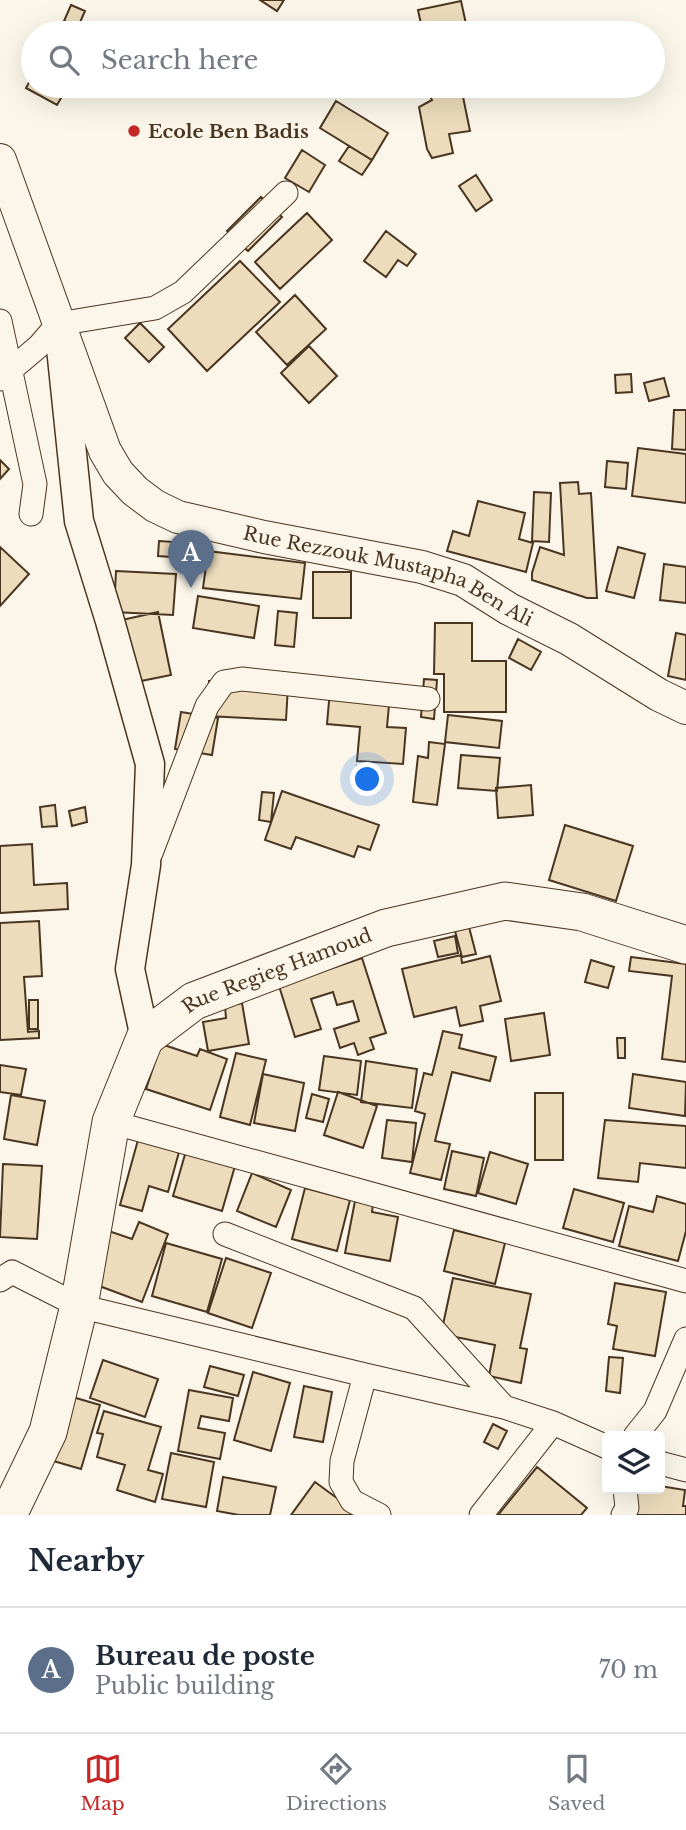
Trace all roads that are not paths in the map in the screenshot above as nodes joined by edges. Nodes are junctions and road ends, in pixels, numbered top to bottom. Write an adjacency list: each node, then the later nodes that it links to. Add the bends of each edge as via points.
1 (0, 160): 4 (main road, Rue Rezzouk Mustapha Ben Ali)
2 (286, 193): 4 (street, via 183,292 155,308)
3 (0, 321): 5 (street)
4 (58, 324): 5 (street); 8 (main road, Rue Rezzouk Mustapha Ben Ali, via 105,451 118,473 155,506 202,523 422,566 463,580); 9 (street, via 79,521 150,764)
5 (6, 374): 6 (street, via 35,484)
6 (31, 514)
7 (428, 699): 9 (street, via 242,679 224,682 207,706)
8 (686, 708)
9 (146, 866): 11 (street, via 130,969)
10 (686, 945): 11 (main road, Rue Regieg Hamoud, via 582,912 505,901 386,928 194,1001)
11 (145, 1038): 12 (main road)
12 (111, 1122): 15 (street); 16 (main road)
13 (225, 1234): 19 (street, via 414,1308)
14 (4, 1270): 16 (street)
15 (686, 1281)
16 (79, 1306): 18 (street); 26 (main road, via 48,1432)
17 (686, 1339): 21 (street, via 655,1411)
18 (365, 1375): 19 (street); 27 (street, via 342,1461 341,1482 352,1501)
19 (504, 1407): 20 (street)
20 (553, 1423): 22 (street); 28 (street)
21 (639, 1431)
22 (602, 1445)
23 (665, 1464): 24 (street)
24 (686, 1470)
25 (626, 1494): 29 (street)
26 (8, 1515)
27 (379, 1515)
28 (481, 1515)
29 (623, 1515)

